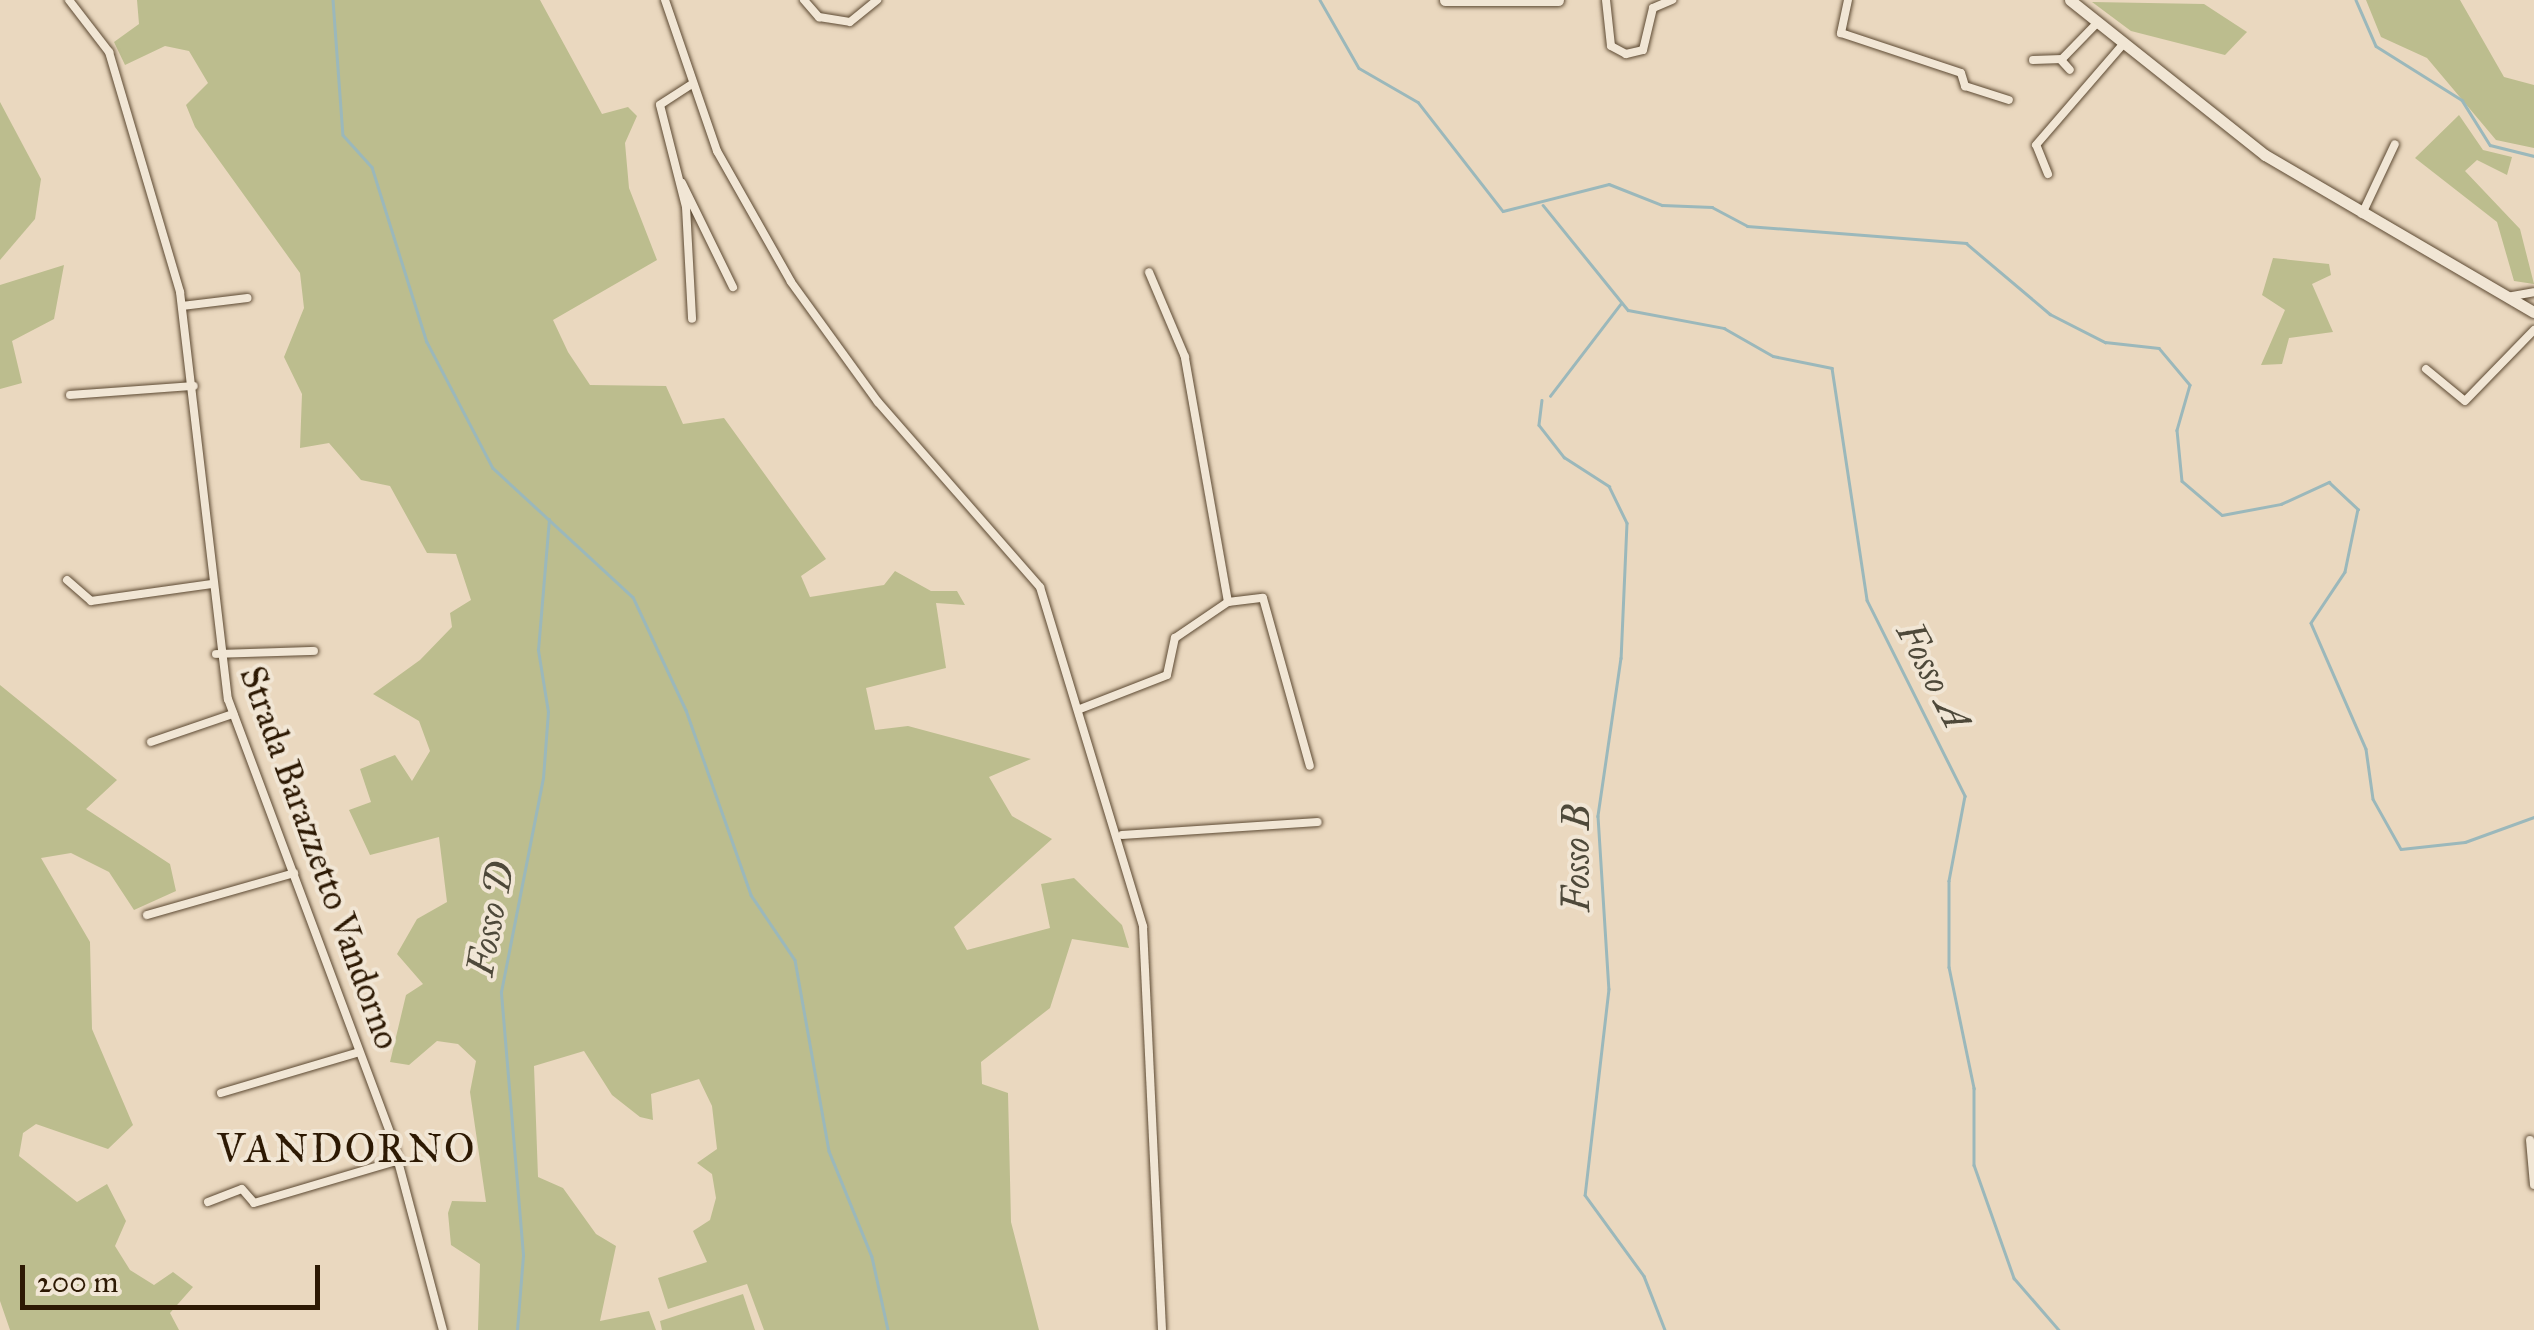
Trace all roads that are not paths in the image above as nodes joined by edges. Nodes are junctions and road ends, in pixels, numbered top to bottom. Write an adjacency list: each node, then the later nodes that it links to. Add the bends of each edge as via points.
1 (70, 0): 27 (street, Strada Barazzetto Vandorno, via 109,52)
2 (665, 0): 16 (street)
3 (804, 0): 4 (street, via 820,17 850,22)
4 (876, 0)
5 (1445, 0): 6 (street)
6 (1558, 0)
7 (1606, 0): 8 (street, via 1611,46 1626,54 1642,50 1653,8)
8 (1672, 0)
9 (1848, 0): 17 (street, via 1842,33 1961,73 1965,86)
10 (2070, 0): 11 (street)
11 (2098, 22): 12 (street); 13 (street)
12 (2124, 43): 19 (street, via 2036,145); 21 (street, via 2265,154)
13 (2062, 59): 14 (street); 15 (street, via 2057,65)
14 (2033, 60)
15 (2070, 70)
16 (692, 84): 20 (street, via 660,105); 39 (street, via 752,218 832,344 1034,576)
17 (2010, 100)
18 (2394, 144): 21 (street)
19 (2048, 174)
20 (682, 183): 23 (street); 29 (street)
21 (2362, 214): 25 (street)
22 (1148, 272): 36 (street, via 1186,357)
23 (733, 288)
24 (2534, 292): 25 (street)
25 (2507, 297): 28 (street)
26 (248, 298): 27 (street)
27 (182, 306): 32 (street, Strada Barazzetto Vandorno)
28 (2534, 312)
29 (692, 319)
30 (2534, 330): 31 (street, via 2465,401)
31 (2426, 369)
32 (194, 386): 33 (street); 35 (street, Strada Barazzetto Vandorno)
33 (70, 395)
34 (67, 580): 35 (street, via 91,601)
35 (212, 584): 38 (street, Strada Barazzetto Vandorno)
36 (1228, 602): 39 (street, via 1174,638 1167,675); 42 (street, via 1263,598)
37 (314, 651): 38 (street)
38 (216, 654): 40 (street, Strada Barazzetto Vandorno)
39 (1080, 709): 44 (street)
40 (233, 714): 41 (street); 45 (street, Strada Barazzetto Vandorno)
41 (151, 742)
42 (1310, 766)
43 (1318, 822): 44 (street)
44 (1122, 835): 54 (street, via 1143,927)
45 (294, 873): 46 (street); 47 (street, Strada Barazzetto Vandorno)
46 (147, 915)
47 (360, 1052): 48 (street); 50 (street, Strada Barazzetto Vandorno)
48 (220, 1094)
49 (2530, 1140): 51 (street)
50 (399, 1160): 52 (street, via 254,1203 242,1189); 53 (street, Strada Barazzetto Vandorno)
51 (2534, 1185)
52 (208, 1202)
53 (443, 1330)
54 (1162, 1330)

